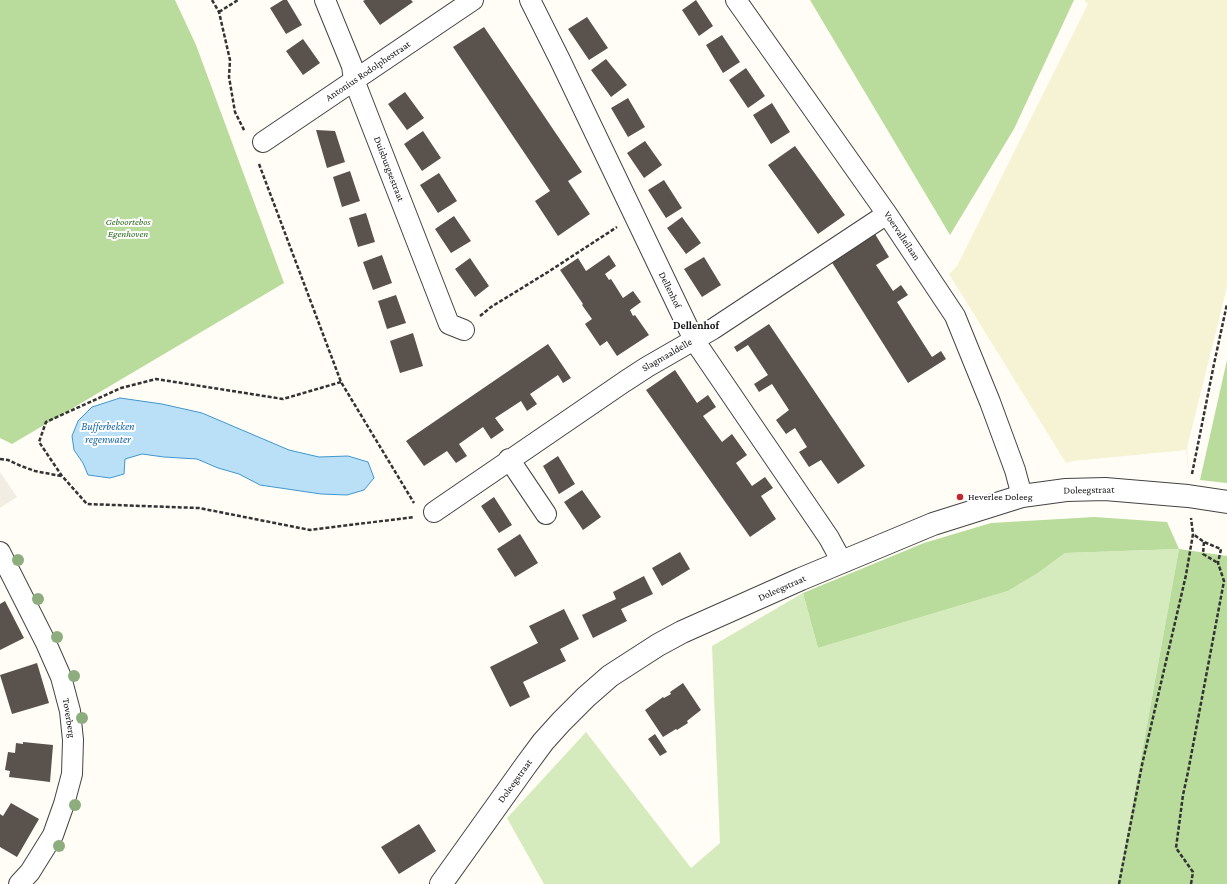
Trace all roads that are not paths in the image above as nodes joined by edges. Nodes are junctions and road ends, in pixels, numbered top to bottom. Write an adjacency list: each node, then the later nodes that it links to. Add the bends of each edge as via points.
1 (325, 0): 5 (street, Duisburgsestraat, via 352,66)
2 (473, 0): 5 (street, Antonius Rodolphestraat)
3 (530, 0): 9 (street, Dellenhof)
4 (736, 0): 7 (street, Voervalleilaan)
5 (354, 80): 6 (street, Antonius Rodolphestraat); 8 (street, Duisburgsestraat, via 450,324)
6 (256, 146)
7 (887, 214): 9 (street, Slagmaaldelle, via 713,330); 11 (street, Voervalleilaan, via 955,316 990,402)
8 (464, 330)
9 (694, 340): 10 (street, Slagmaaldelle, via 647,366); 16 (street, Dellenhof, via 829,538)
10 (510, 459): 13 (street, Slagmaaldelle); 14 (street)
11 (1022, 496): 12 (street, Doleegstraat, via 1105,489); 16 (street, Doleegstraat, via 933,524)
12 (1227, 502)
13 (428, 514)
14 (546, 514)
15 (0, 552): 17 (street, Toverberg, via 61,677 70,711 73,740 72,774 53,835 30,872)
16 (842, 562): 18 (street, Doleegstraat, via 682,632 610,676 543,742)
17 (19, 884)
18 (441, 884)

